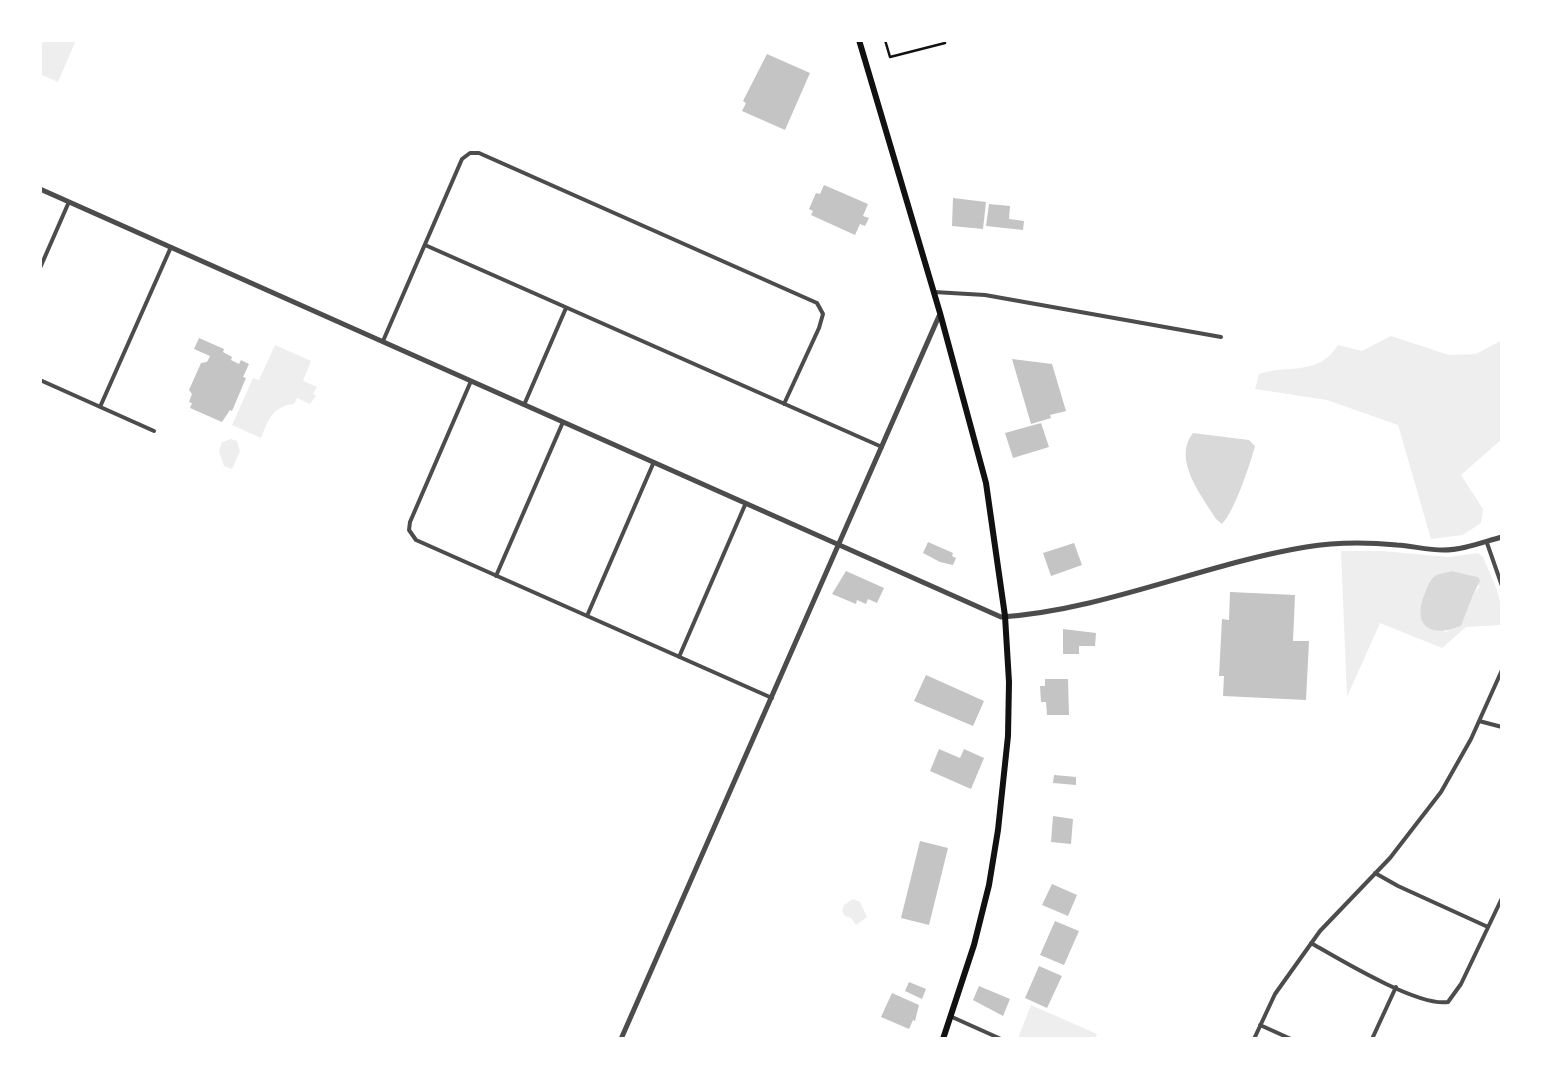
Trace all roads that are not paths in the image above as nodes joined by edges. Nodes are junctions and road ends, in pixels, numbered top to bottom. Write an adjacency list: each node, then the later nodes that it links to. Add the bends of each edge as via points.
1 (859, 40): 7 (main road)
2 (40, 189): 3 (street)
3 (69, 202): 5 (street); 6 (street)
4 (424, 246): 8 (street); 11 (street); 15 (street, via 462,159 479,153 816,303 823,314 820,328)
5 (170, 247): 11 (street); 16 (street)
6 (40, 268)
7 (934, 292): 9 (main road); 10 (street, via 1004,298)
8 (566, 308): 14 (street); 15 (street)
9 (940, 314): 19 (street); 28 (main road, via 986,482)
10 (1221, 338)
11 (383, 342): 13 (street)
12 (40, 380): 16 (street)
13 (472, 381): 14 (street); 25 (street, via 409,530 416,540)
14 (524, 404): 17 (street)
15 (784, 404): 19 (street)
16 (100, 407): 18 (street)
17 (563, 422): 20 (street); 25 (street)
18 (154, 431)
19 (883, 448): 24 (street)
20 (654, 462): 21 (street); 27 (street)
21 (746, 504): 24 (street); 29 (street)
22 (1502, 536): 23 (street)
23 (1487, 541): 26 (street); 28 (street, via 1442,550 1319,544 1082,604)
24 (839, 545): 28 (street); 31 (street)
25 (496, 576): 27 (street)
26 (1502, 586)
27 (587, 616): 29 (street)
28 (1005, 616): 39 (main road, via 1008,736 1000,814 989,885)
29 (679, 657): 31 (street)
30 (1502, 670): 32 (street)
31 (772, 698): 41 (street)
32 (1479, 721): 33 (street); 34 (street, via 1441,792)
33 (1502, 726)
34 (1376, 874): 36 (street); 37 (street)
35 (1502, 898): 36 (street)
36 (1488, 927): 38 (street, via 1448,1002)
37 (1311, 942): 38 (street); 40 (street)
38 (1396, 987): 46 (street)
39 (952, 1017): 42 (main road); 43 (street)
40 (1260, 1026): 44 (street); 45 (street)
41 (621, 1039)
42 (944, 1039)
43 (1002, 1039)
44 (1254, 1039)
45 (1291, 1039)
46 (1372, 1039)

